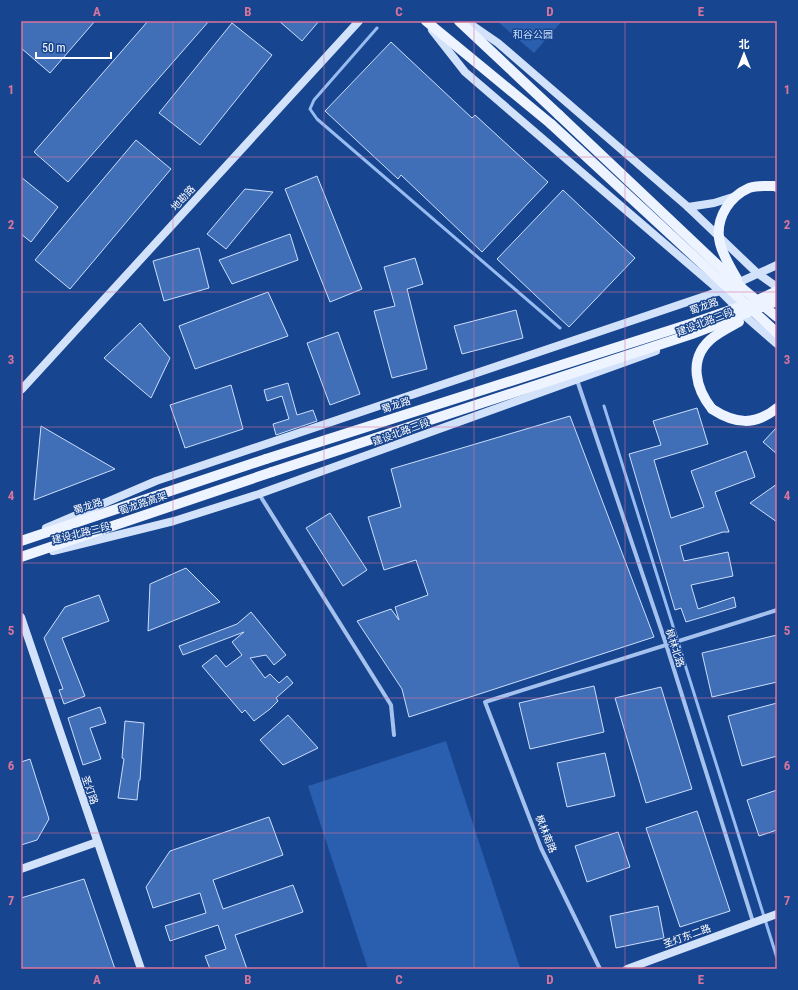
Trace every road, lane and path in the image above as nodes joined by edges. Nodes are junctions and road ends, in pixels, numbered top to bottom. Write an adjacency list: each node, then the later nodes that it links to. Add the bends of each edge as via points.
1 (359, 21): 22 (main road, 地勘路)
2 (426, 21): 12 (main road, via 465,72); 19 (main road, bridge, via 551,124)
3 (459, 21): 11 (main road, bridge)
4 (466, 21): 7 (main road, via 498,43)
5 (777, 182): 7 (main road, via 714,203)
6 (777, 187): 11 (main road, bridge, via 750,188 730,201 717,227 721,249)
7 (688, 207): 9 (main road)
8 (777, 265): 9 (main road, 建设北路三段)
9 (757, 273): 10 (main road); 12 (main road, 建设北路三段)
10 (777, 287): 15 (main road, bridge)
11 (743, 289): 18 (main road, bridge)
12 (720, 291): 17 (main road); 26 (main road, 建设北路三段, via 156,480)
13 (777, 291): 15 (main road, 蜀龙路, bridge)
14 (777, 297): 17 (main road, 建设北路三段)
15 (751, 302): 26 (main road, 蜀龙路, bridge)
16 (773, 303): 24 (main road, bridge, via 710,341 700,355 696,369 697,384 703,398 712,409 725,418 755,420 769,415); 27 (main road, 蜀龙路高架, bridge, via 692,334 272,472)
17 (746, 317): 20 (main road); 21 (main road, 建设北路三段)
18 (777, 318)
19 (777, 333)
20 (777, 344)
21 (577, 380): 25 (main road, 建设北路三段); 30 (street, 枫林北路)
22 (22, 388): 23 (street)
23 (21, 398)
24 (777, 408)
25 (259, 494): 27 (main road, 建设北路三段, via 174,521); 31 (street, via 391,705)
26 (21, 540)
27 (21, 558)
28 (777, 610): 30 (street)
29 (21, 617): 32 (main road, 圣灯路)
30 (666, 644): 35 (street, 枫林北路); 37 (street, 枫林南路, via 485,702 542,848)
31 (394, 735)
32 (97, 842): 33 (main road); 36 (main road, 圣灯路)
33 (21, 869)
34 (776, 914): 35 (main road, 圣灯东二路)
35 (754, 922): 38 (main road, 圣灯东二路)
36 (141, 969)
37 (600, 969)
38 (626, 969)

